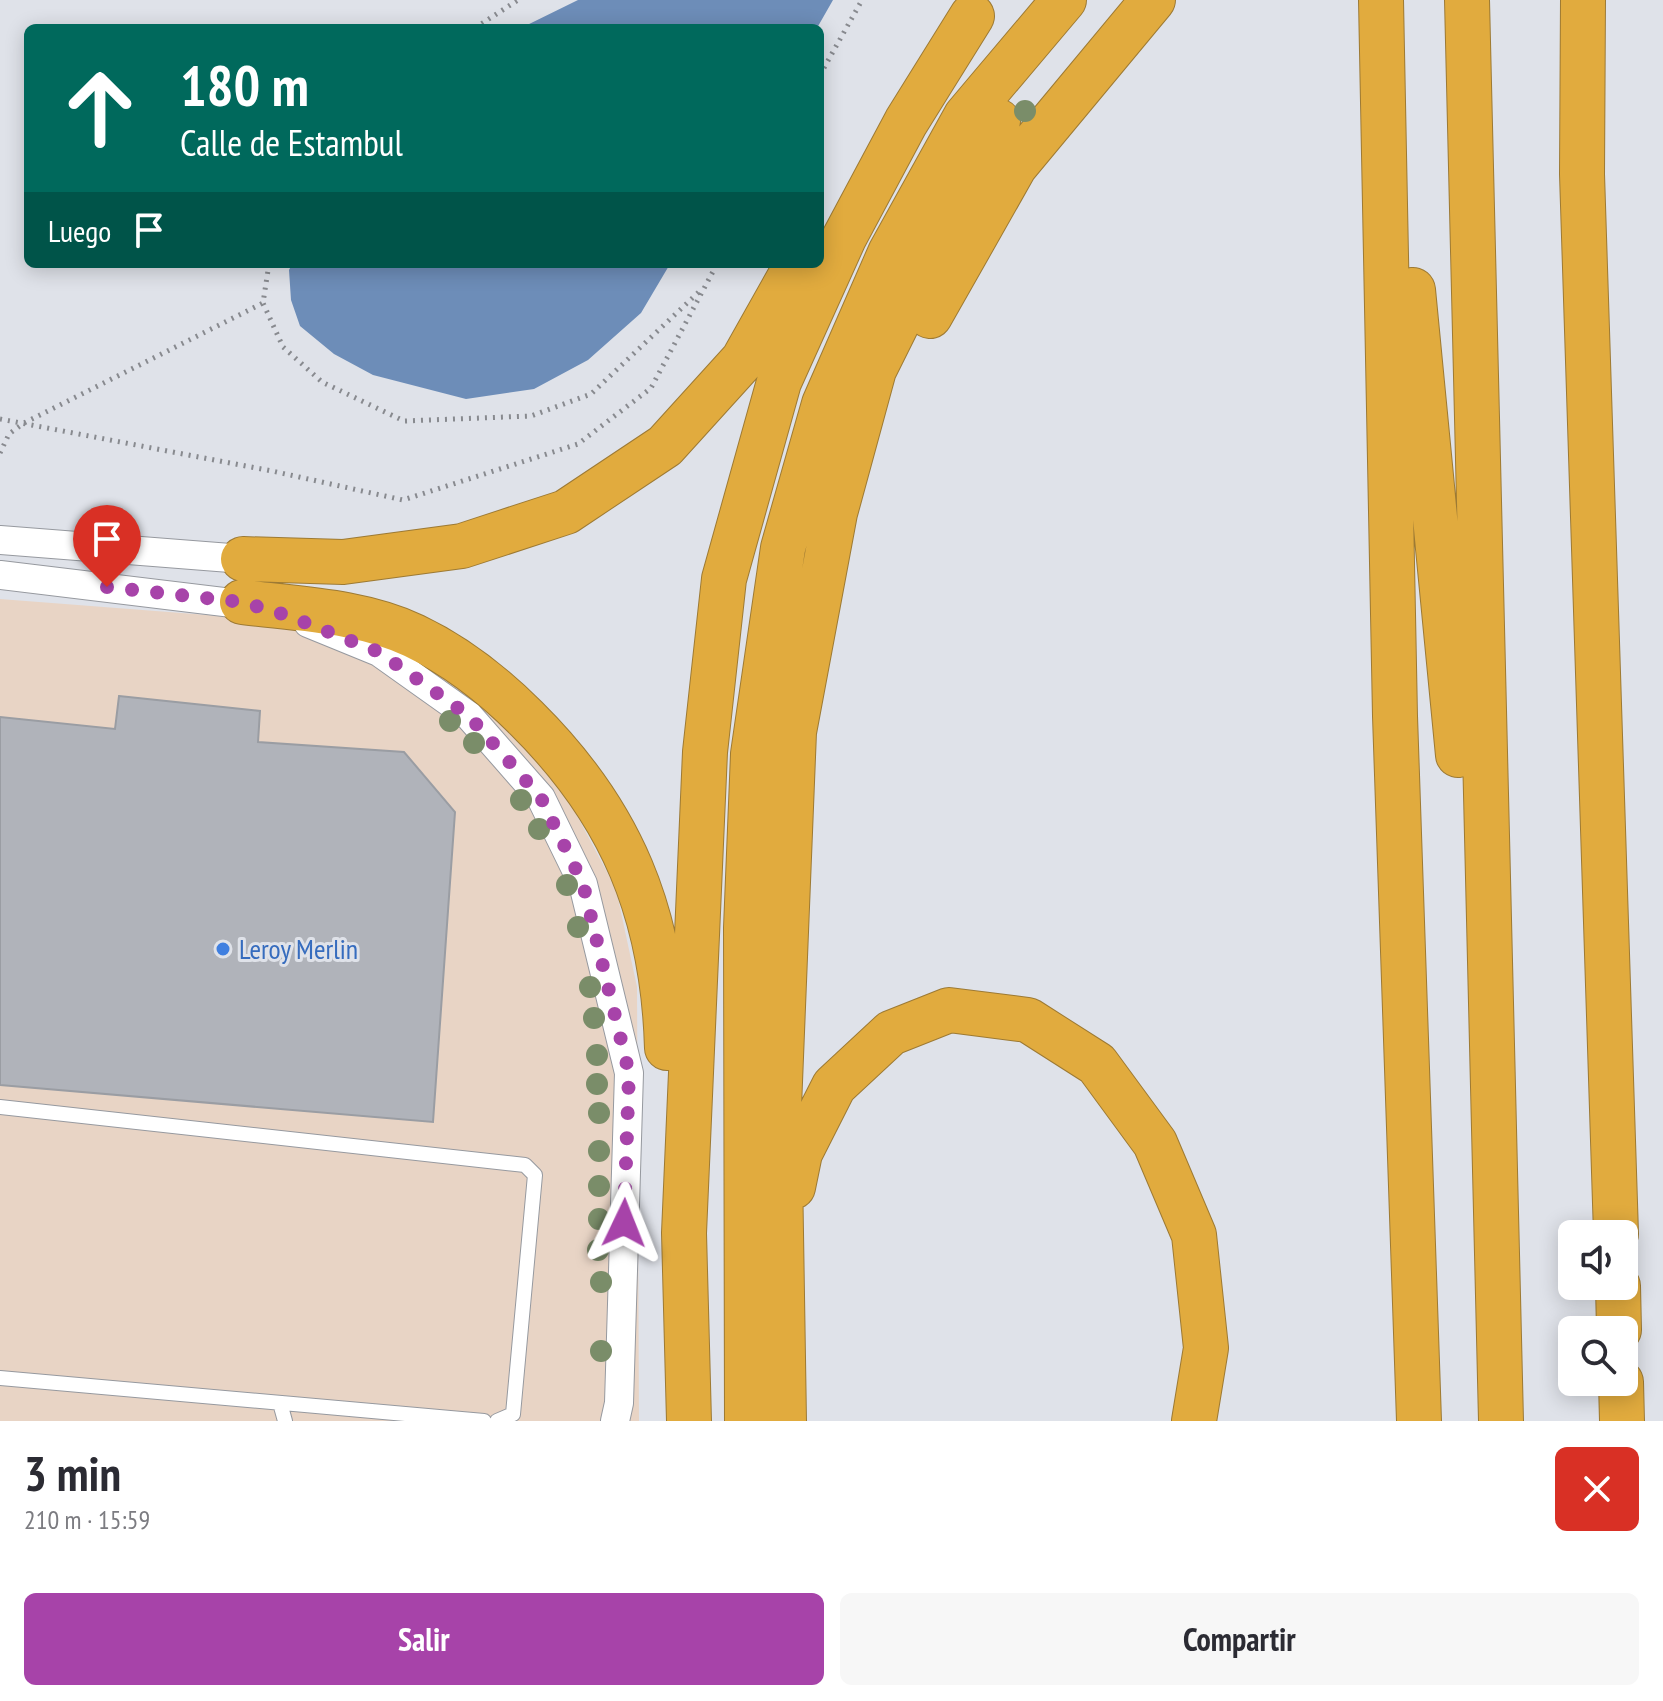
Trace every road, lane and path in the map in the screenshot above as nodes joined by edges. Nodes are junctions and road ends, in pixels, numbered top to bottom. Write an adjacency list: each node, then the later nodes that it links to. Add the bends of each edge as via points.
1 (518, 0): 10 (path)
2 (862, 0): 12 (path)
3 (1064, 0): 40 (highway, via 966,116 890,253 824,404 783,548 753,754 746,912)
4 (1073, 0): 22 (highway, via 985,141 874,370)
5 (1153, 0): 22 (highway, via 1015,166 892,382)
6 (1467, 0): 27 (highway)
7 (1583, 0): 29 (highway, via 1583,206)
8 (1381, 1): 11 (highway)
9 (979, 8): 13 (highway, via 890,99); 30 (highway, via 906,122 779,382 724,579 705,752)
10 (481, 24)
11 (1382, 66): 27 (highway, via 1404,195 1461,789); 43 (highway, via 1395,716)
12 (824, 68)
13 (824, 216)
14 (268, 268): 18 (path)
15 (715, 268): 17 (path)
16 (795, 268): 24 (highway, via 743,360 665,446 566,512 462,546 343,562)
17 (705, 286): 18 (path, via 591,394 531,416 404,421 322,382 283,347); 20 (path, via 651,388 578,444 403,500)
18 (263, 303): 20 (path)
19 (0, 419): 20 (path)
20 (24, 423): 21 (path, via 9,434)
21 (0, 453)
22 (835, 513): 31 (highway, via 794,732 779,1107)
23 (0, 540): 24 (street)
24 (243, 559)
25 (0, 575): 26 (street)
26 (242, 602): 30 (highway, via 369,621 413,635 503,695 585,781 631,866 650,926 665,998 670,1154); 38 (street, via 379,652 469,716 541,798 583,884 629,1073)
27 (1490, 983): 44 (highway)
28 (0, 1107): 37 (lane, via 525,1165 535,1175 513,1414)
29 (1616, 1220)
30 (684, 1233): 39 (highway)
31 (782, 1240): 41 (highway); 42 (highway, via 800,1153 834,1086 891,1033 949,1010 1028,1020 1097,1064 1155,1143 1194,1235 1206,1348)
32 (0, 1378): 34 (lane)
33 (1621, 1396): 45 (highway)
34 (280, 1403): 35 (lane); 36 (lane)
35 (285, 1421)
36 (484, 1421)
37 (497, 1421)
38 (615, 1421)
39 (689, 1421)
40 (747, 1421)
41 (784, 1421)
42 (1194, 1421)
43 (1419, 1421)
44 (1501, 1421)
45 (1622, 1421)

